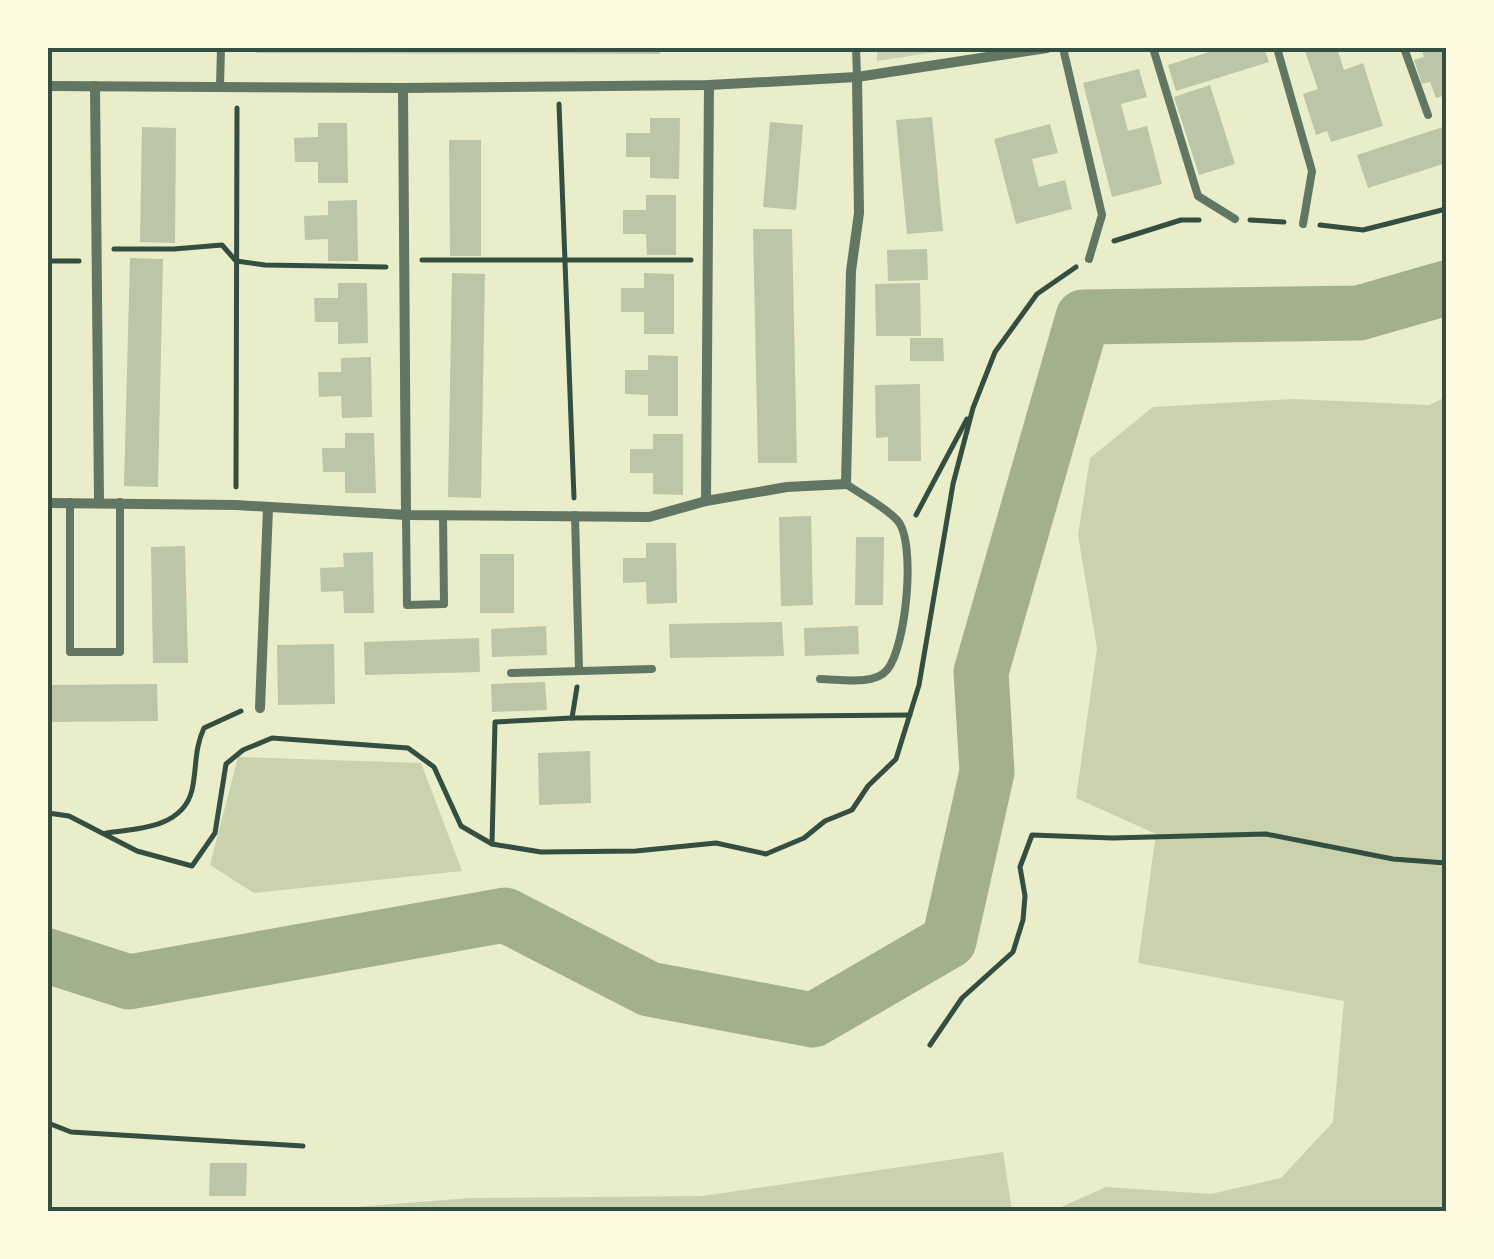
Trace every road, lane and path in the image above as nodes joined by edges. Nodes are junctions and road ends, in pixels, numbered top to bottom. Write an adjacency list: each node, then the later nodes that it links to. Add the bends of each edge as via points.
1 (221, 48): 12 (lane)
2 (856, 48): 8 (lane)
3 (1046, 48): 8 (street)
4 (1063, 48): 21 (lane, via 1102,215)
5 (1154, 48): 18 (lane, via 1198,196)
6 (1277, 48): 19 (lane, via 1312,172)
7 (1404, 48): 16 (lane)
8 (857, 78): 9 (street); 29 (street, via 859,213 851,271)
9 (709, 85): 14 (street); 24 (street)
10 (48, 86): 11 (street)
11 (95, 86): 12 (street); 20 (street)
12 (220, 86): 13 (street)
13 (237, 86): 15 (street); 25 (path)
14 (558, 86): 15 (street); 23 (path)
15 (403, 88): 27 (street)
16 (1428, 114)
17 (1446, 209): 19 (path, via 1363,230)
18 (1234, 219): 19 (path); 21 (path, via 1181,220 1119,238)
19 (1303, 224)
20 (96, 248): 25 (path, via 222,245); 26 (street)
21 (1089, 258): 28 (path, via 1038,294 995,352)
22 (48, 260): 26 (path)
23 (565, 260): 24 (path); 27 (path); 39 (path)
24 (708, 260): 30 (street)
25 (236, 261): 27 (path); 35 (path)
26 (96, 262): 32 (street)
27 (404, 264): 37 (street)
28 (972, 408): 40 (path, via 916,515); 46 (path)
29 (846, 484): 30 (street); 40 (lane)
30 (706, 501): 39 (street, via 649,517)
31 (70, 502): 32 (street); 33 (lane, via 70,652 120,652); 34 (street)
32 (99, 502): 33 (street)
33 (120, 502): 35 (street)
34 (48, 503)
35 (236, 504): 36 (street)
36 (268, 508): 37 (street); 45 (street)
37 (406, 515): 38 (street); 38 (lane, via 407,605 444,604)
38 (444, 515): 39 (street)
39 (575, 515): 42 (lane)
40 (900, 522): 44 (lane, via 907,587 899,645 888,670 874,679)
41 (652, 669): 42 (lane)
42 (579, 670): 43 (lane); 47 (path)
43 (511, 674)
44 (820, 679)
45 (260, 708): 49 (path, via 204,728 192,793 176,817)
46 (910, 715): 47 (path); 50 (path, via 896,760 852,810 766,854 716,843 542,852)
47 (572, 718): 50 (path, via 495,722)
48 (48, 814): 49 (path)
49 (103, 833): 50 (path, via 137,851 192,866 215,833 226,764 272,738 408,748 434,767 462,826)
50 (492, 844)
51 (1446, 863): 52 (path, via 1393,860 1266,834 1032,835 1020,866 1023,920 1013,952 962,998)
52 (930, 1045)
53 (48, 1123): 54 (path, via 71,1132)
54 (303, 1146)

